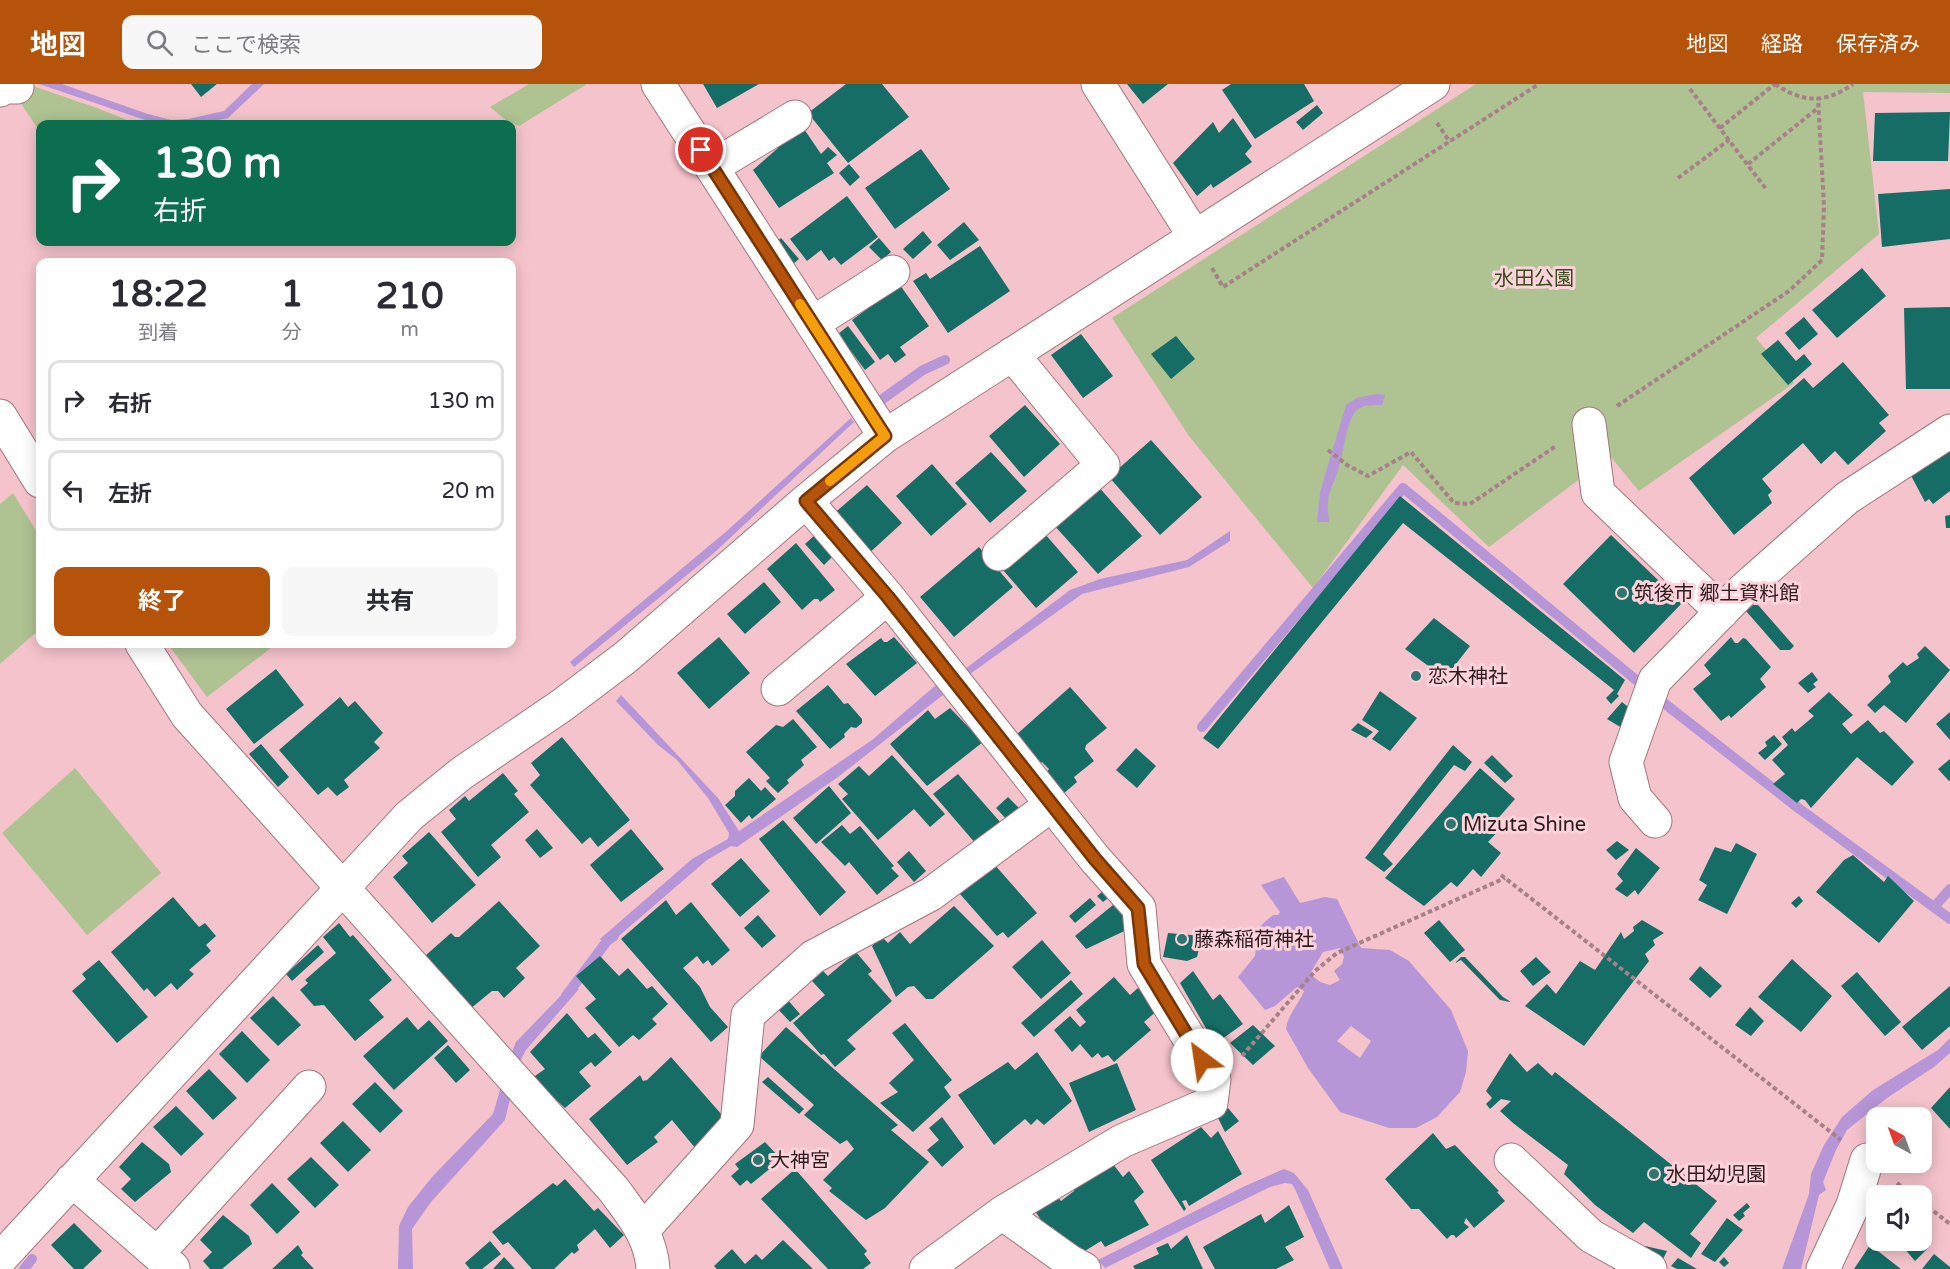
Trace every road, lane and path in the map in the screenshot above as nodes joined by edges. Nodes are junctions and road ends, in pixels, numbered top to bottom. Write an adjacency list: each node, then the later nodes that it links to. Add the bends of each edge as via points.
1 (658, 84): 15 (street)
2 (1098, 84): 18 (street)
3 (1539, 84): 13 (path)
4 (1775, 84): 7 (path, via 1789,94); 11 (path)
5 (1853, 84): 7 (path, via 1840,93)
6 (1690, 89): 11 (path)
7 (1818, 98): 9 (path)
8 (1432, 99): 13 (path); 18 (street)
9 (1818, 108): 14 (path); 24 (path, via 1824,206 1822,260 1789,291)
10 (795, 117): 15 (street)
11 (1720, 128): 12 (path)
12 (1729, 140): 14 (path); 16 (path)
13 (1449, 142): 19 (path, via 1223,287)
14 (1748, 164): 17 (path)
15 (712, 167): 21 (street)
16 (1678, 178)
17 (1766, 189)
18 (1195, 237): 22 (street)
19 (1211, 268)
20 (893, 272): 21 (street)
21 (813, 323): 26 (street)
22 (1012, 354): 26 (street); 30 (street, via 1103,465)
23 (0, 416): 28 (street)
24 (1590, 424): 27 (path, via 1470,504 1454,503 1411,452 1368,477); 32 (street, via 1598,493)
25 (1950, 431): 32 (street, via 1847,498)
26 (885, 436): 29 (street)
27 (1328, 450)
28 (36, 474)
29 (806, 501): 31 (street); 37 (street, via 626,657 462,773 409,816)
30 (999, 554)
31 (888, 597): 34 (street); 35 (street)
32 (1722, 612): 36 (street, via 1655,680 1626,762 1635,798)
33 (145, 648): 37 (street, via 187,715)
34 (778, 689)
35 (1051, 805): 38 (street, via 1138,908 1144,964); 49 (street, via 931,894 813,957 748,1015 737,1125)
36 (1655, 821)
37 (341, 888): 44 (street); 49 (street, via 614,1190)
38 (1214, 1080): 40 (path, via 1234,1064 1315,971 1337,953 1503,877); 47 (street, via 1211,1102 1122,1141)
39 (309, 1087): 51 (street)
40 (1866, 1159)
41 (1511, 1160): 55 (street, via 1591,1236)
42 (1866, 1163): 56 (street, via 1853,1205)
43 (1884, 1173): 45 (path)
44 (72, 1180): 50 (street); 51 (street)
45 (1899, 1185)
46 (1932, 1210): 48 (path)
47 (1002, 1213): 52 (street); 54 (street)
48 (1950, 1224)
49 (643, 1230): 53 (street, via 652,1253)
50 (0, 1259)
51 (166, 1262)
52 (1071, 1266)
53 (653, 1269)
54 (927, 1269)
55 (1650, 1269)
56 (1823, 1269)

